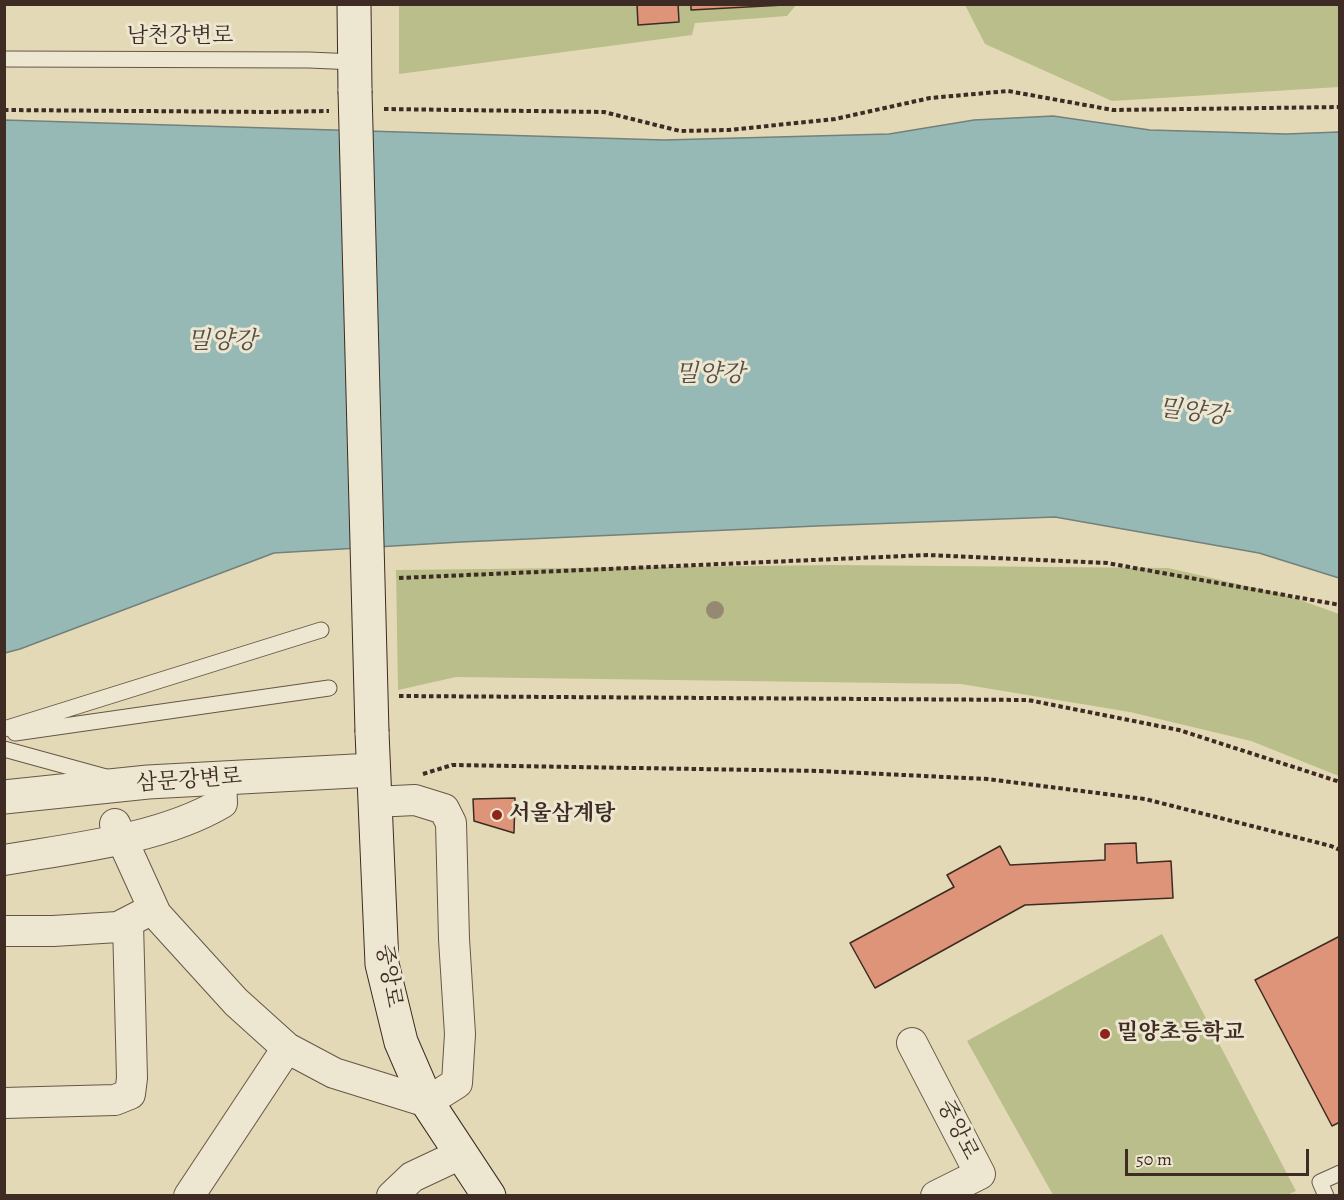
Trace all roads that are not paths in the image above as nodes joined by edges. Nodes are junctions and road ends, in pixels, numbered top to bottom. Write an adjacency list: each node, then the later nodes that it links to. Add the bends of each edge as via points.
1 (354, 4): 3 (main road)
2 (4, 59): 3 (lane, 남천강변로, via 309,60)
3 (349, 88): 11 (main road, 중앙로, bridge)
4 (321, 630): 6 (lane)
5 (329, 688): 7 (lane)
6 (4, 729)
7 (4, 735)
8 (4, 749): 10 (lane)
9 (221, 779): 10 (main road, 삼문강변로); 11 (main road, 삼문강변로); 13 (street, via 222,803 203,814)
10 (134, 784): 12 (main road, 삼문강변로)
11 (374, 786): 20 (main road, 중앙로, via 382,964 401,1042); 20 (street, via 444,809 451,823 460,1034 457,1083)
12 (4, 797)
13 (118, 832): 14 (street); 15 (street)
14 (4, 860)
15 (153, 908): 16 (street); 19 (street, via 236,1002)
16 (128, 923): 17 (street, via 117,927); 21 (street, via 130,1094 115,1100)
17 (4, 931)
18 (912, 1042): 27 (street, 중앙로, via 980,1174)
19 (287, 1048): 20 (street, via 334,1073); 24 (street)
20 (427, 1102): 22 (main road, 중앙로)
21 (4, 1103)
22 (461, 1154): 25 (street, via 412,1177); 26 (main road, 중앙로)
23 (1340, 1173): 28 (lane, via 1320,1182)
24 (189, 1196)
25 (392, 1196)
26 (489, 1196)
27 (936, 1196)
28 (1326, 1196)

